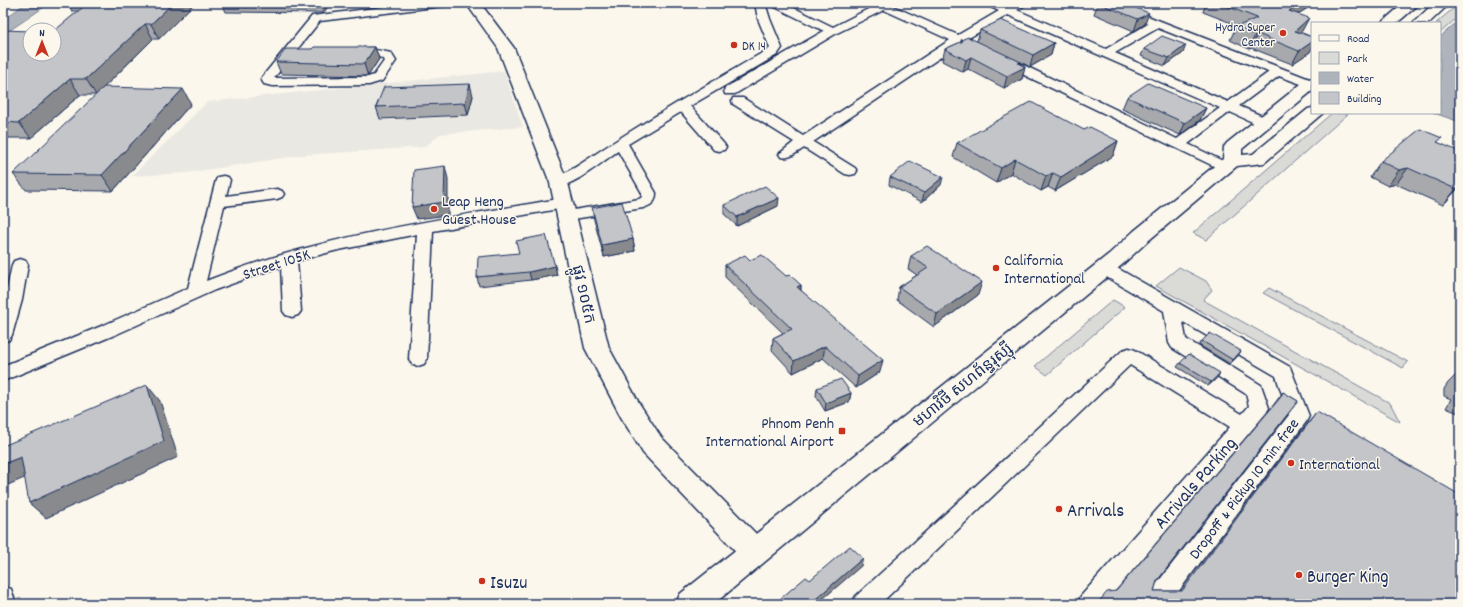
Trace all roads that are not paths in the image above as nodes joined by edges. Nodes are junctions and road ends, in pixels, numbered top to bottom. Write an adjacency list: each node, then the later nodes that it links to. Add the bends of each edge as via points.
1 (444, 3): 17 (street, via 316,18)
2 (473, 3): 35 (main road, ផ្លូវ ១០៥ក, via 506,48)
3 (760, 3): 23 (street, via 776,48 774,52)
4 (990, 3): 11 (street)
5 (1023, 3): 11 (street)
6 (1104, 3): 14 (street)
7 (1412, 3): 12 (main road)
8 (1443, 3): 13 (main road)
9 (777, 4): 15 (street)
10 (880, 4): 15 (street); 16 (street)
11 (1008, 10): 16 (street); 20 (street)
12 (1389, 22)
13 (1421, 22)
14 (1157, 24): 20 (street); 21 (street)
15 (834, 31): 27 (street, via 734,96)
16 (960, 39): 27 (street); 29 (street)
17 (288, 53): 18 (street); 19 (street, via 268,81 369,81 378,78 390,61 387,56 377,53)
18 (303, 53)
19 (340, 53)
20 (1107, 53): 24 (street)
21 (1278, 71): 22 (street); 24 (street)
22 (1311, 84): 26 (main road)
23 (682, 105): 28 (street); 30 (street)
24 (1228, 106): 26 (street); 29 (street)
25 (1313, 114): 32 (main road, via 1258,159)
26 (1264, 122): 32 (main road, via 1233,147)
27 (803, 142): 31 (street); 33 (street)
28 (621, 143): 35 (street); 38 (street, Street 105K, via 649,193 649,199 643,203)
29 (1179, 144): 32 (street)
30 (719, 146)
31 (786, 154)
32 (1228, 164): 42 (main road, មហាវិថី សហព័ន្ធរុស្ស៊ី)
33 (850, 171)
34 (223, 180): 37 (street)
35 (559, 183): 38 (main road, ផ្លូវ ១០៥ក)
36 (277, 194): 37 (street)
37 (218, 202): 43 (street)
38 (565, 209): 39 (street, Street 105K); 50 (main road, ផ្លូវ ១០៥ក, via 597,348 630,410 652,445)
39 (426, 227): 40 (street, Street 105K, via 329,246); 47 (street)
40 (289, 259): 43 (street, Street 105K, via 259,267); 45 (street)
41 (20, 265): 46 (street, via 14,300)
42 (1104, 268): 44 (street); 50 (main road, មហាវិថី សហព័ន្ធរុស្ស៊ី)
43 (195, 292): 48 (street, Street 105K)
44 (1172, 307): 49 (street, Arrivals Parking, via 1178,343 1254,390 1259,408); 56 (street, Dropoff & Pickup 10 min. free, via 1284,372 1299,416)
45 (292, 311)
46 (3, 335)
47 (418, 359)
48 (3, 374)
49 (1243, 425): 54 (street, via 1129,355); 55 (street, Arrivals Parking)
50 (755, 552): 53 (main road, មហាវិថី សហព័ន្ធរុស្ស៊ី)
51 (3, 597): 52 (street)
52 (4, 604)
53 (691, 604)
54 (864, 604)
55 (1089, 604)
56 (1154, 604)

